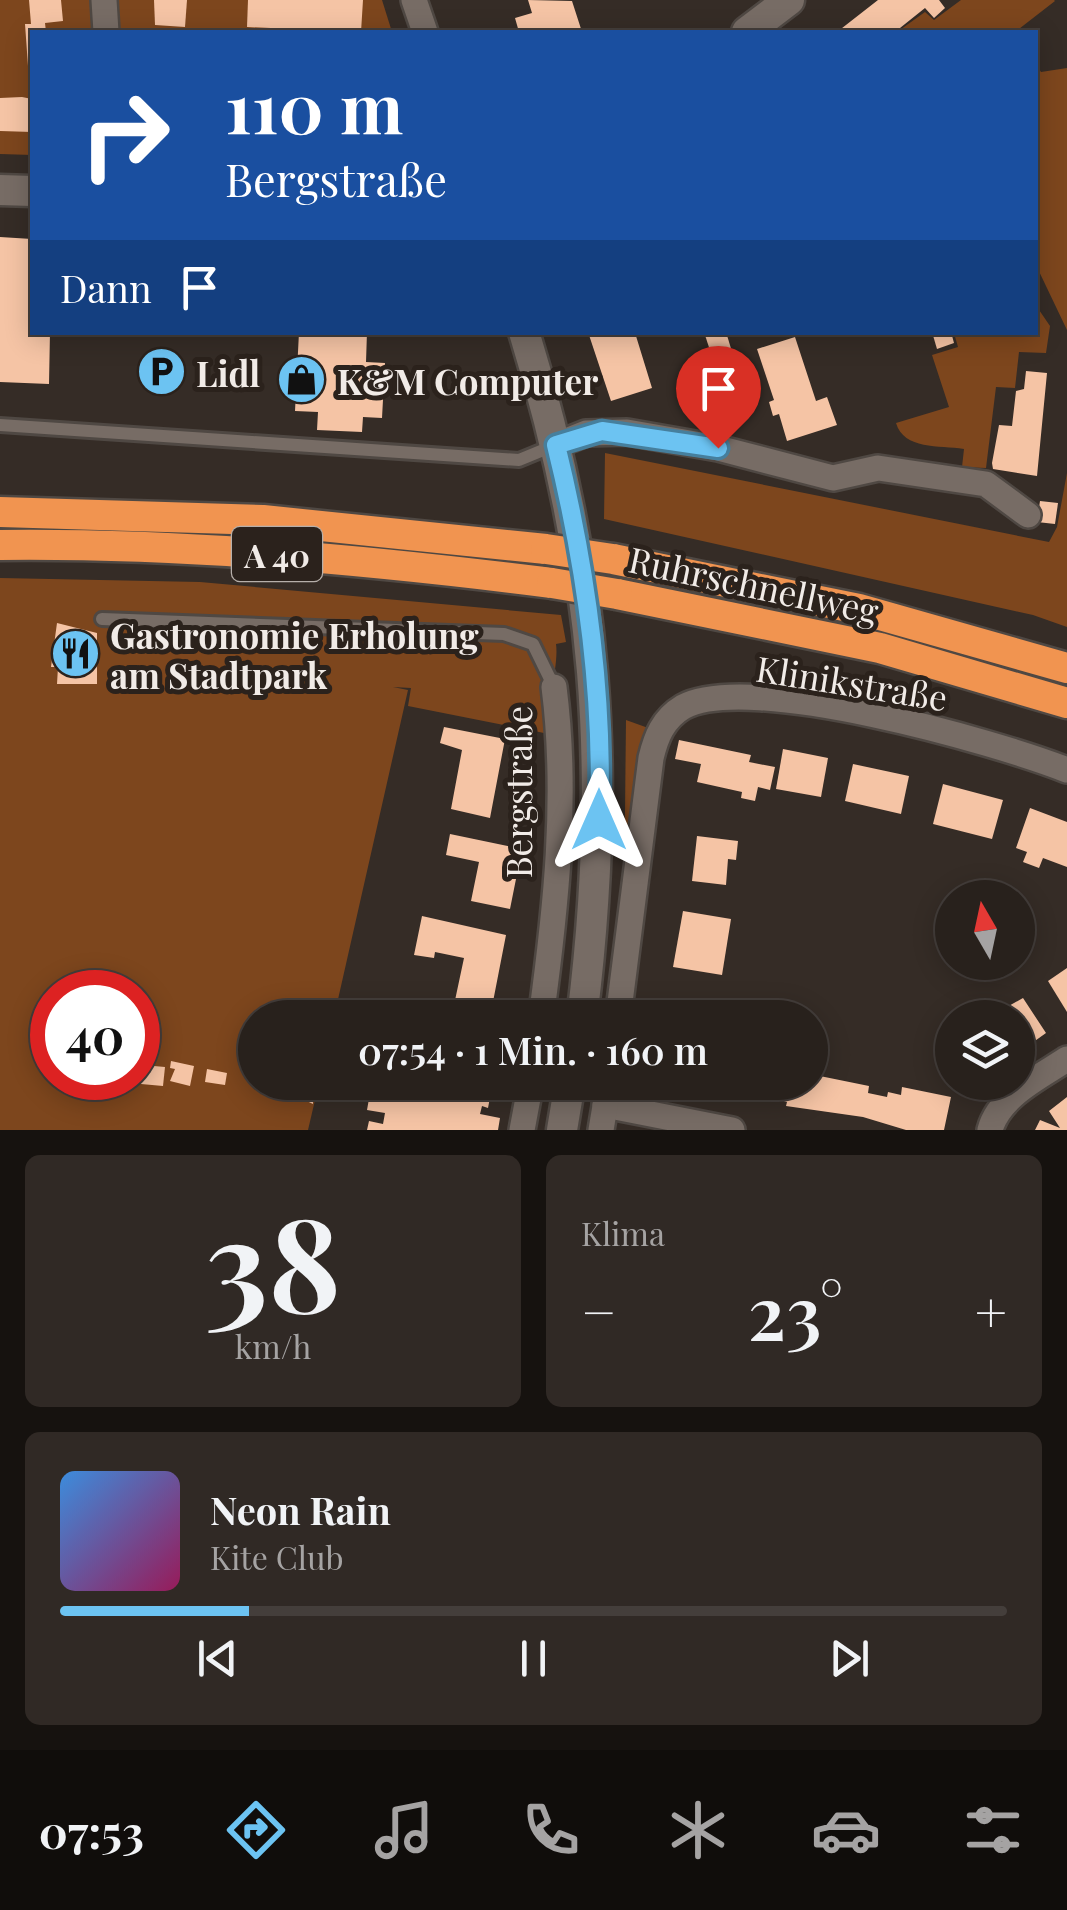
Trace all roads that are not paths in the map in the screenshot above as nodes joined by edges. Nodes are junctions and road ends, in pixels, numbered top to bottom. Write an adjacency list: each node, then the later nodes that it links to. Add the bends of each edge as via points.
1 (104, 0): 4 (street)
2 (414, 0): 5 (street)
3 (788, 0): 6 (street)
4 (106, 30)
5 (424, 30)
6 (750, 30)
7 (0, 190): 8 (street)
8 (30, 191)
9 (525, 335): 11 (street)
10 (0, 424): 11 (lane, via 519,460)
11 (556, 445): 13 (street, via 586,433 627,432 833,478 878,468 986,484); 21 (street, via 596,684 597,877)
12 (0, 512): 16 (highway, Ruhrschnellweg / A 40, bridge, via 282,522 546,549 860,609)
13 (1028, 515)
14 (0, 545): 18 (highway, Ruhrschnellweg / A 40, bridge, via 380,561 552,583 880,648)
15 (102, 619): 17 (lane, Bergstraße, via 504,634 533,644)
16 (1067, 668)
17 (554, 687): 20 (street, Bergstraße, via 558,856)
18 (1067, 703)
19 (1067, 770): 22 (street, Klinikstraße, via 916,722 827,707 738,699 683,708 657,736 651,758)
20 (543, 1000)
21 (584, 1000)
22 (620, 1000)
23 (1067, 1059): 30 (street, via 1018,1091)
24 (528, 1100): 27 (street)
25 (567, 1100): 28 (street)
26 (605, 1106): 29 (street)
27 (522, 1130)
28 (562, 1130)
29 (732, 1130)
30 (990, 1130)

